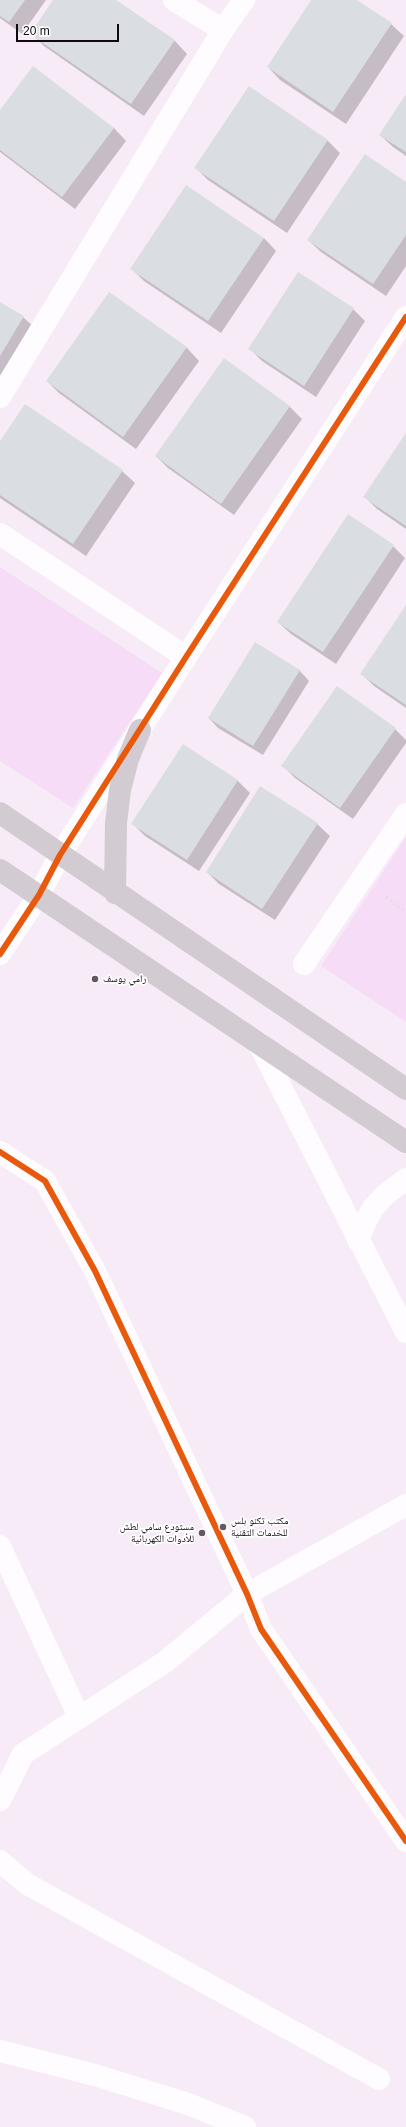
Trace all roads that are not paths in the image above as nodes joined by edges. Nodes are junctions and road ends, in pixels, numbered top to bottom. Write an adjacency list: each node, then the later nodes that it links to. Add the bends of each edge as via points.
1 (174, 0): 3 (street)
2 (244, 0): 3 (street)
3 (223, 30): 5 (street)
4 (403, 328): 7 (street)
5 (0, 397)
6 (0, 534): 7 (street)
7 (186, 657): 8 (street)
8 (140, 730): 11 (street); 13 (main road, via 128,759 120,790 116,822)
9 (0, 813): 11 (main road)
10 (406, 814): 16 (street)
11 (60, 855): 13 (main road); 14 (street)
12 (0, 870): 14 (main road)
13 (115, 893): 18 (main road)
14 (39, 895): 15 (street); 17 (main road)
15 (0, 954)
16 (304, 964)
17 (258, 1042): 19 (main road); 22 (street)
18 (406, 1089)
19 (406, 1142)
20 (0, 1152): 26 (street, via 46,1181 95,1271)
21 (406, 1179): 22 (street, via 373,1208)
22 (358, 1240): 23 (street)
23 (406, 1332)
24 (406, 1505): 26 (street)
25 (0, 1546): 27 (street)
26 (247, 1594): 27 (street, via 165,1662); 29 (street, via 261,1629)
27 (79, 1717): 28 (street, via 23,1754)
28 (0, 1800)
29 (406, 1841)
30 (0, 1861): 32 (street, via 27,1884)
31 (0, 2052): 33 (street, via 116,2082 188,2104)
32 (379, 2079)
33 (245, 2127)

